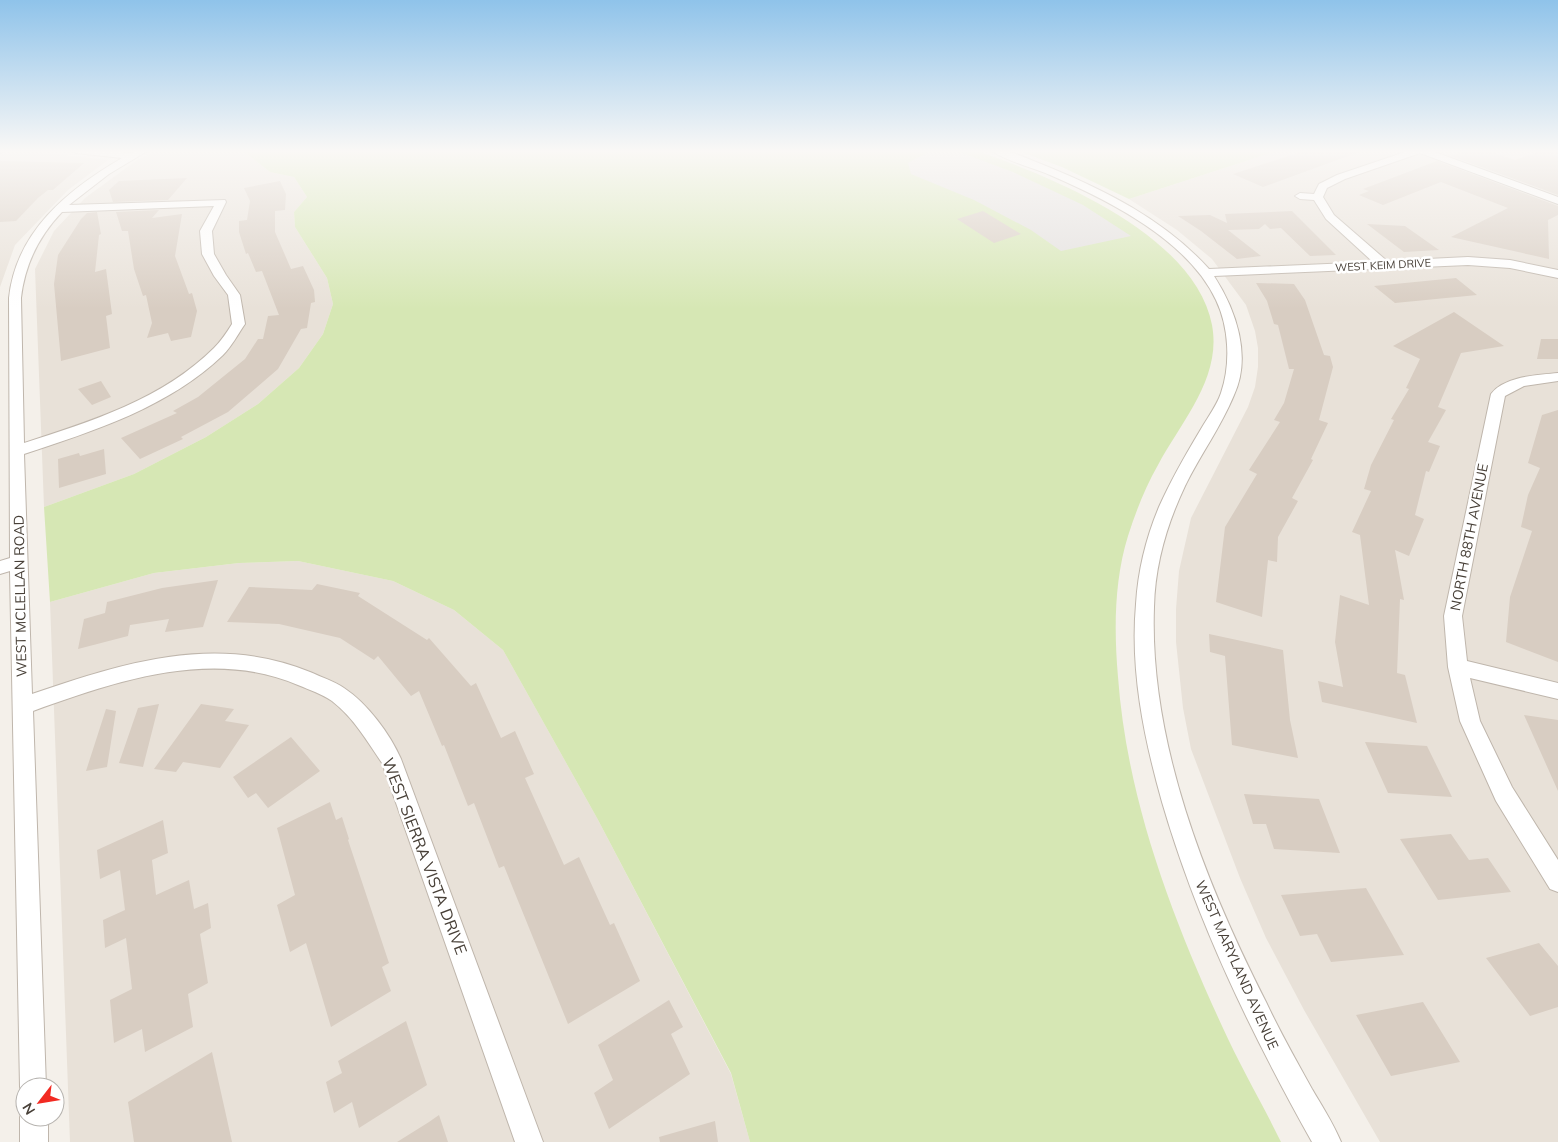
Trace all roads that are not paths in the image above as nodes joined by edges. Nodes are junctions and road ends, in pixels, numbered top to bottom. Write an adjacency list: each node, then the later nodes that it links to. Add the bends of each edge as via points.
1 (66, 203): 6 (street, WEST MCLELLAN ROAD)
2 (186, 203): 6 (street)
3 (220, 203): 11 (street, via 206,231 208,254 234,295 238,324 219,351 169,390 120,414)
4 (1115, 203): 8 (street, WEST MARYLAND AVENUE, via 1184,249)
5 (1322, 203): 7 (street, via 1330,217)
6 (60, 208): 11 (street, WEST MCLELLAN ROAD, via 32,243 17,276)
7 (1383, 264): 8 (street, WEST KEIM DRIVE); 9 (street, WEST KEIM DRIVE, via 1468,261 1510,264)
8 (1206, 273): 22 (street, WEST MARYLAND AVENUE, via 1227,311 1234,365 1228,394 1175,491 1153,547 1145,632 1153,728 1175,811 1216,927 1256,1014)
9 (1558, 274)
10 (1558, 378): 14 (street, NORTH 88TH AVENUE, via 1527,380 1498,394 1454,616)
11 (16, 451): 12 (street, WEST MCLELLAN ROAD)
12 (20, 561): 13 (street); 16 (street, WEST MCLELLAN ROAD)
13 (0, 568)
14 (1458, 666): 15 (street); 17 (street, NORTH 88TH AVENUE, via 1470,721 1504,794)
15 (1558, 691)
16 (23, 706): 18 (street, WEST MCLELLAN ROAD); 21 (street, WEST SIERRA VISTA DRIVE, via 126,672 159,666 238,661 300,674 341,696 369,726 391,759)
17 (1558, 881)
18 (33, 1077)
19 (34, 1127): 20 (street)
20 (34, 1142)
21 (529, 1142)
22 (1327, 1142)

